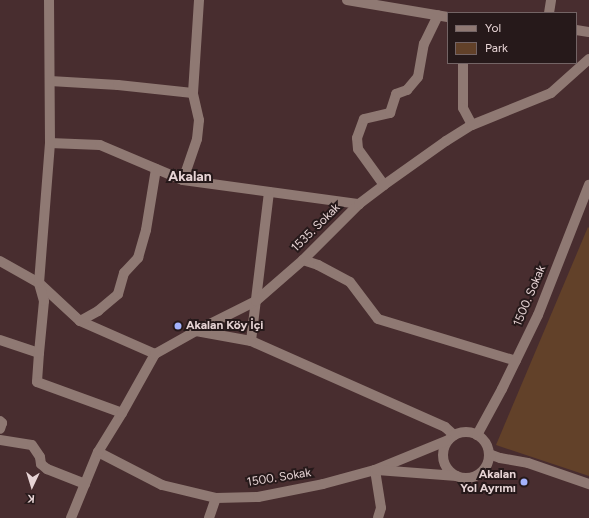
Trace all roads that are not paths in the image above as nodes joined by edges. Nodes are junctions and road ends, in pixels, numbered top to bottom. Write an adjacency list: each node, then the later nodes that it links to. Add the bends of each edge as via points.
1 (49, 0): 12 (street)
2 (199, 0): 13 (street)
3 (347, 0): 5 (street)
4 (551, 0): 6 (street)
5 (386, 3): 7 (street)
6 (549, 12)
7 (443, 16): 18 (street, via 424,44 418,77 407,90 396,94 390,113 364,119 357,138 358,149)
8 (577, 30): 9 (street)
9 (589, 32)
10 (589, 59): 14 (street, 1535. Sokak, via 551,93)
11 (463, 64): 14 (street, via 464,108)
12 (50, 81): 13 (street, via 118,84); 15 (street)
13 (193, 93): 17 (street, via 199,120 196,139)
14 (472, 125): 18 (street, 1535. Sokak)
15 (50, 143): 16 (street, via 100,145); 24 (street)
16 (156, 169): 17 (street); 26 (street, via 146,230 138,258 124,273 118,294 98,312)
17 (182, 180): 20 (street)
18 (384, 185): 21 (street, 1535. Sokak)
19 (589, 185): 32 (street, 1500. Sokak, via 538,315)
20 (269, 192): 21 (street); 25 (street)
21 (359, 204): 22 (street, 1535. Sokak)
22 (303, 260): 25 (street, 1535. Sokak); 32 (street, via 350,282 378,319)
23 (0, 261): 24 (street)
24 (39, 283): 26 (street); 30 (street, via 44,301)
25 (256, 301): 27 (street, 1535. Sokak); 29 (street)
26 (80, 321): 31 (street)
27 (196, 331): 29 (street); 31 (street, 1535. Sokak)
28 (0, 340): 30 (street)
29 (251, 341): 37 (street, via 444,427)
30 (39, 353): 33 (street, via 37,382)
31 (155, 354): 33 (street)
32 (516, 361): 36 (street, 1500. Sokak)
33 (122, 412): 39 (street)
34 (0, 421): 35 (street)
35 (0, 429)
36 (476, 435): 37 (street, via 469,432); 40 (street, via 487,446)
37 (451, 438): 41 (street); 42 (street, via 444,447 444,462 452,473)
38 (0, 440): 43 (street, via 32,445 40,457 41,464 47,469)
39 (98, 452): 43 (street); 45 (street, 1500. Sokak, via 162,485)
40 (489, 454): 42 (street, via 488,461 479,473 473,476); 44 (street, via 528,463)
41 (375, 470): 42 (street); 45 (street, 1500. Sokak, via 258,497); 48 (street, via 381,508)
42 (459, 476)
43 (85, 484): 46 (street)
44 (589, 484)
45 (216, 498): 47 (street)
46 (70, 518)
47 (209, 518)
48 (378, 518)

